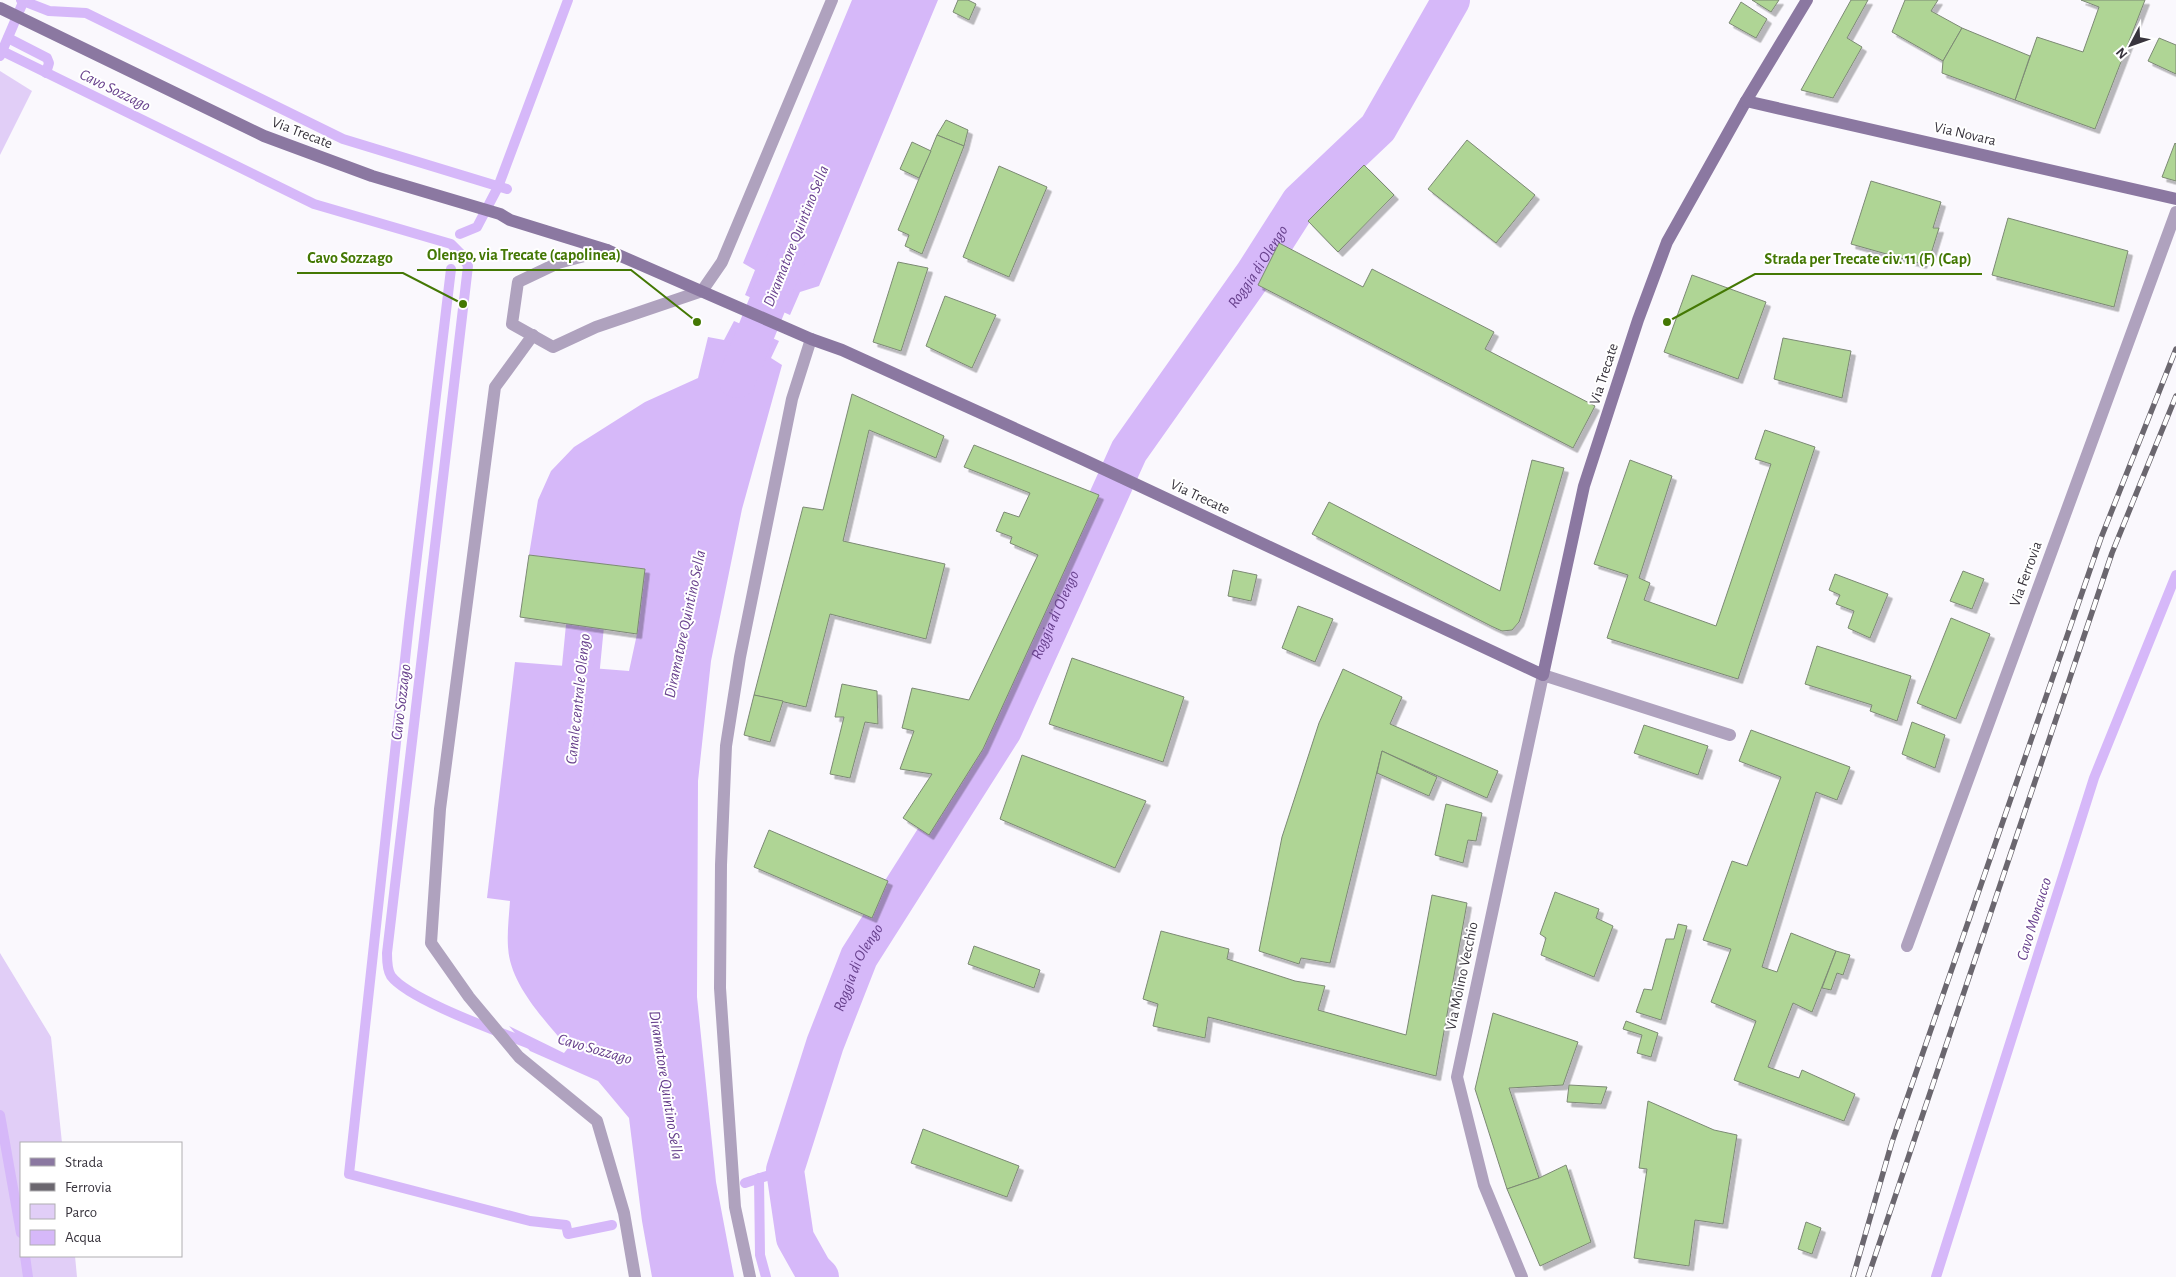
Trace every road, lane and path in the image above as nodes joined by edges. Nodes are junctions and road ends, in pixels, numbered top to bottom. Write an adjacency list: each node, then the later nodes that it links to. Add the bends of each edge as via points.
1 (832, 0): 8 (street, via 722,262)
2 (1807, 0): 4 (main road, Via Trecate)
3 (0, 8): 7 (main road, Via Trecate, via 264,136 372,176)
4 (1746, 101): 5 (main road, Via Novara); 11 (main road, Via Trecate, via 1667,242 1638,320 1584,486)
5 (2176, 199)
6 (2176, 212): 13 (street, Via Ferrovia)
7 (607, 250): 8 (main road, Via Trecate); 9 (street, via 558,263 518,282 512,324)
8 (702, 291): 9 (street, via 596,327 554,347); 10 (main road, Via Trecate)
9 (533, 335): 14 (street, via 495,387 440,809 431,943 469,997 520,1057 598,1121 624,1213)
10 (811, 339): 11 (main road, Via Trecate, via 1082,459); 15 (street, via 792,399 726,746 720,988 735,1207)
11 (1543, 675): 12 (street, Via Trecate); 16 (street, Via Molino Vecchio, via 1457,1077 1484,1185)
12 (1730, 735)
13 (1907, 946)
14 (635, 1277)
15 (750, 1277)
16 (1522, 1277)

